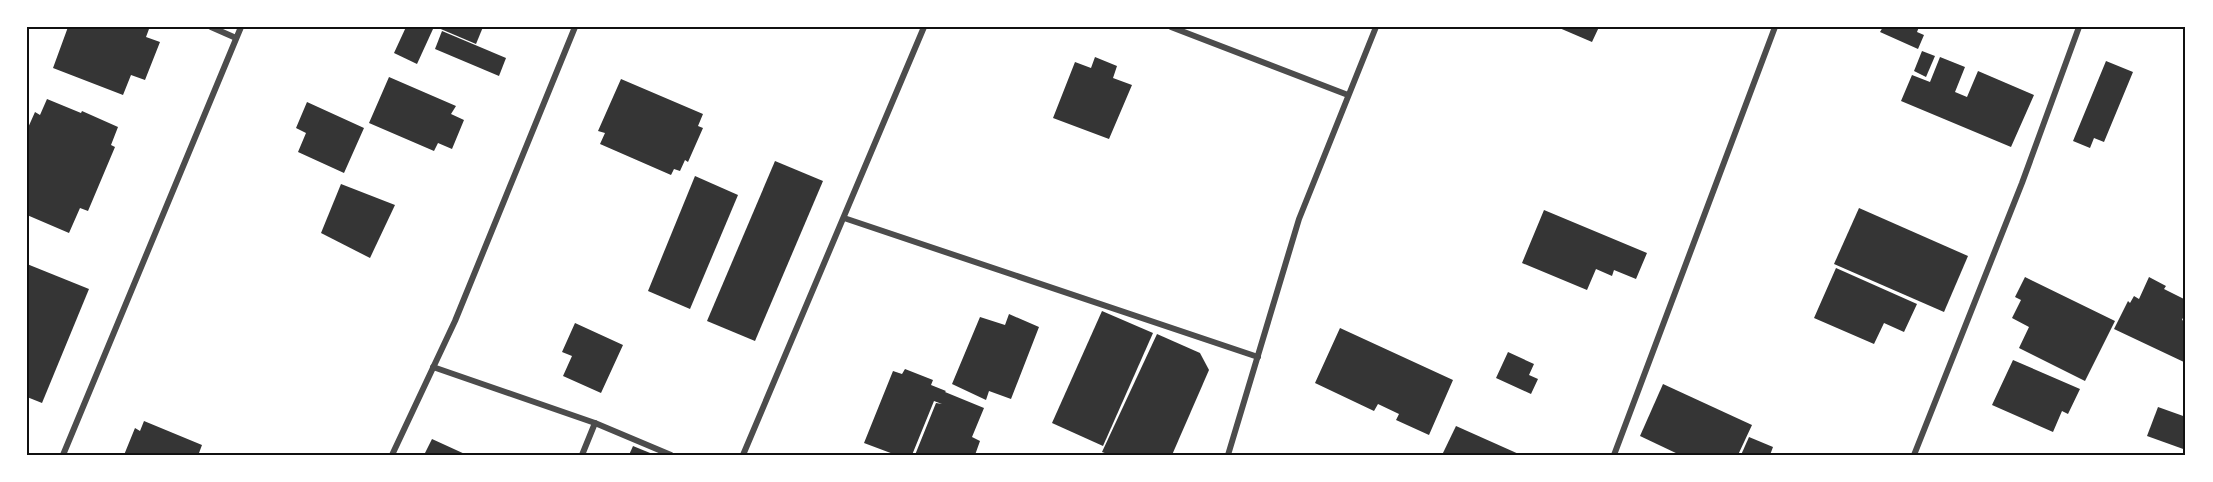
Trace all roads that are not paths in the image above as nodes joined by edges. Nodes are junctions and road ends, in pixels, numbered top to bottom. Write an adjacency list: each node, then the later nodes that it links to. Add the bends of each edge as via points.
1 (211, 27): 9 (street)
2 (241, 27): 9 (street)
3 (575, 27): 13 (street)
4 (924, 27): 11 (street)
5 (1171, 27): 10 (street)
6 (1376, 27): 10 (street)
7 (1774, 27): 21 (street)
8 (2079, 27): 22 (street)
9 (236, 38): 15 (street)
10 (1348, 95): 12 (street, via 1299,219)
11 (844, 218): 12 (street); 19 (street)
12 (1258, 357): 20 (street)
13 (433, 367): 14 (street); 16 (street)
14 (595, 423): 17 (street); 18 (street)
15 (63, 455)
16 (392, 455)
17 (582, 455)
18 (671, 455)
19 (743, 455)
20 (1228, 455)
21 (1614, 455)
22 (1914, 455)

